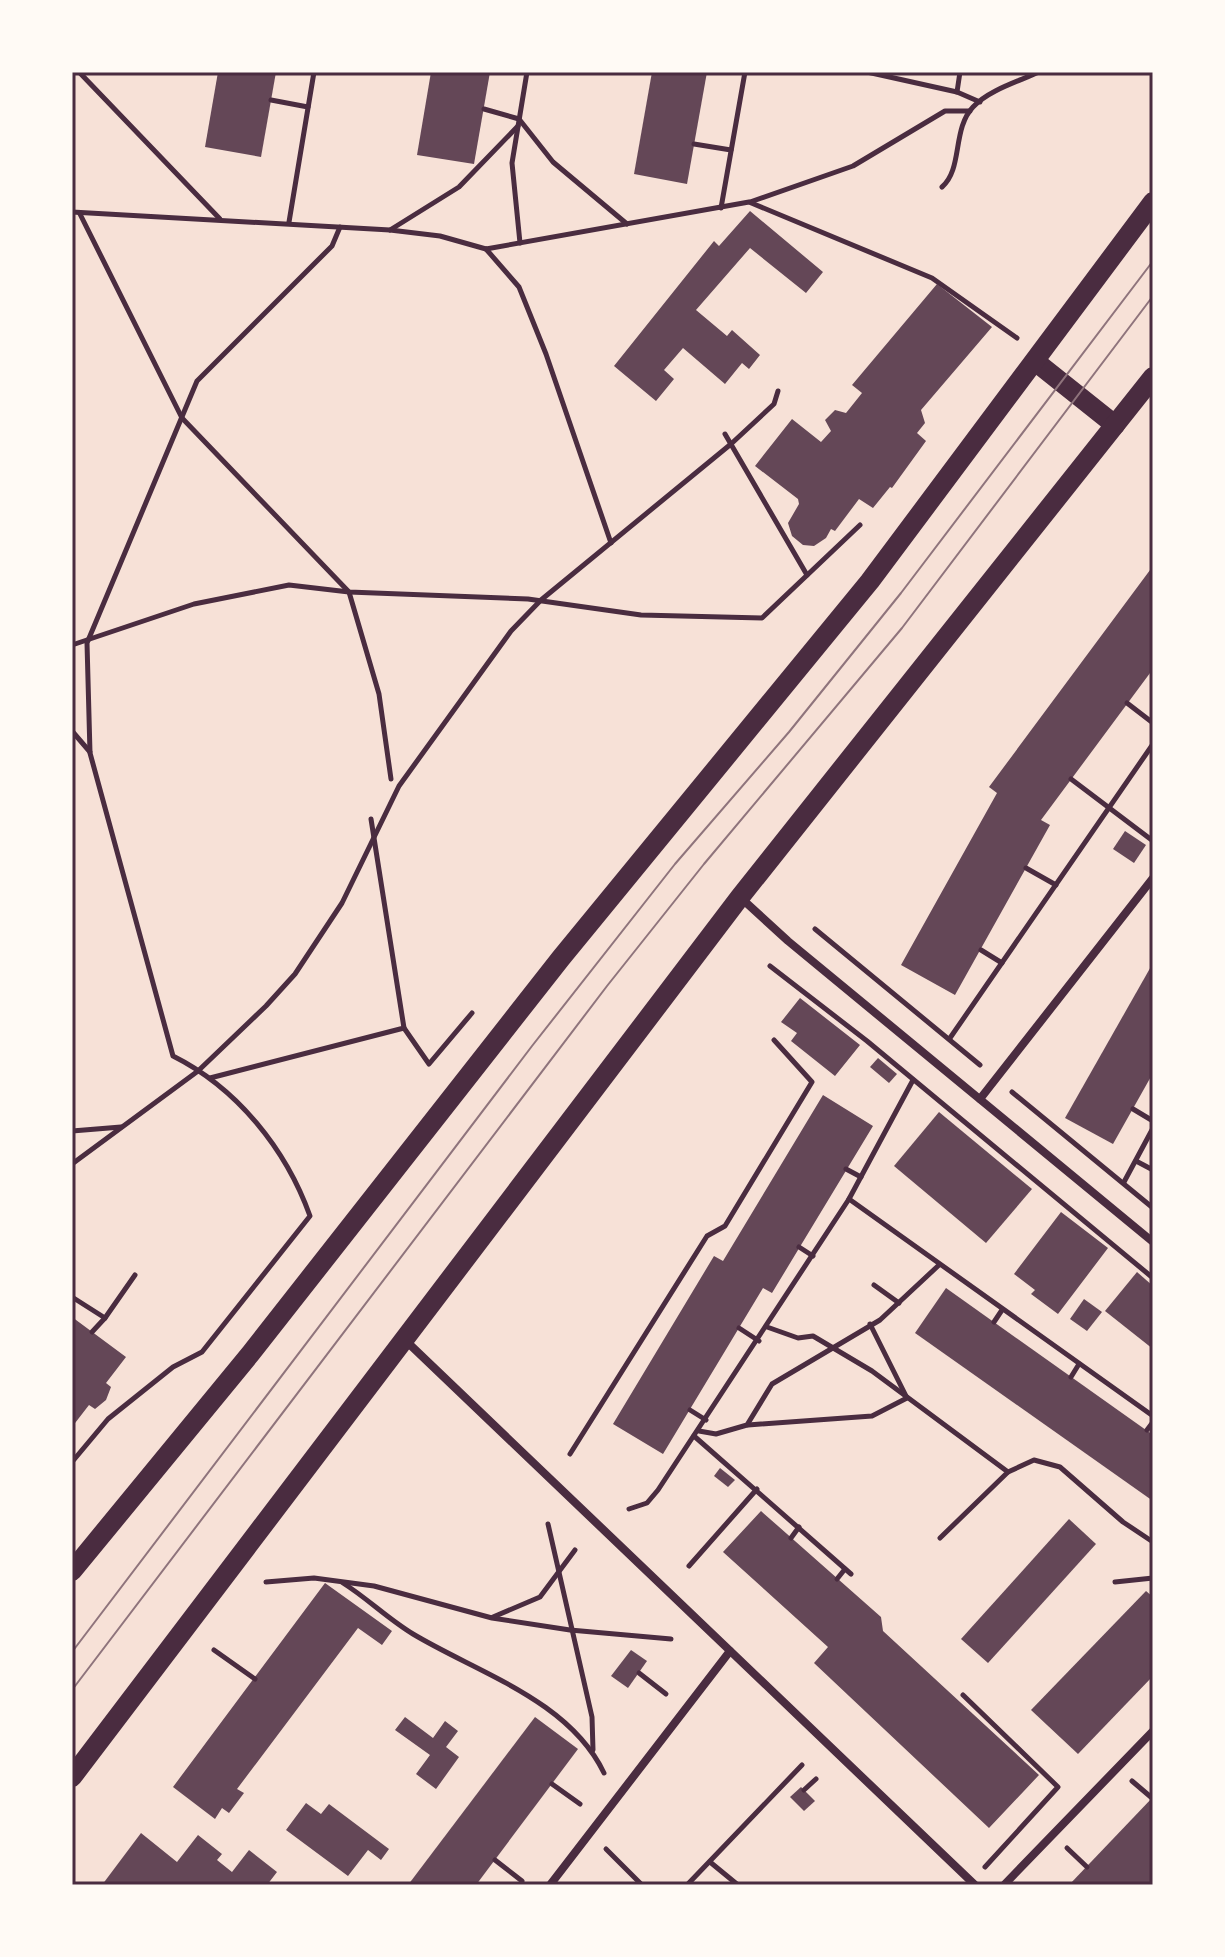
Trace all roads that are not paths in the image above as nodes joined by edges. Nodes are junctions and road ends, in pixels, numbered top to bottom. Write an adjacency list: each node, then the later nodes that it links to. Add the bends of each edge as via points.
1 (1153, 202): 2 (main road)
2 (1036, 362): 4 (main road); 10 (main road, via 870,581)
3 (1153, 377): 4 (main road)
4 (1115, 425): 6 (main road)
5 (1153, 878): 7 (street)
6 (740, 897): 7 (street); 9 (main road)
7 (980, 1099): 8 (street)
8 (1153, 1242)
9 (403, 1339): 11 (street); 13 (main road)
10 (72, 1571)
11 (730, 1651): 14 (street); 15 (street)
12 (1153, 1731): 16 (street)
13 (72, 1777)
14 (973, 1883)
15 (550, 1885)
16 (1004, 1885)

